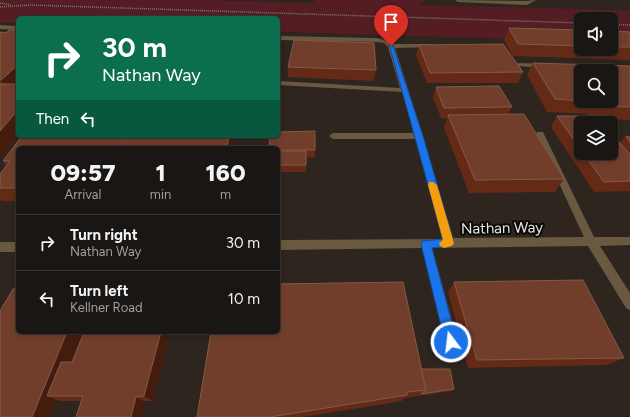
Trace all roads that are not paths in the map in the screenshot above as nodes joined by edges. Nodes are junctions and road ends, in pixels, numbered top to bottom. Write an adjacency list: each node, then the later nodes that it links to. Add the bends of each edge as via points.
1 (458, 0): 2 (street, via 527,3)
2 (533, 0)
3 (0, 27): 4 (street)
4 (16, 28)
5 (280, 38): 7 (street, via 377,40)
6 (435, 45): 7 (street)
7 (391, 46): 11 (street)
8 (519, 65): 9 (street)
9 (551, 66)
10 (280, 83): 11 (street)
11 (405, 90): 14 (street)
12 (540, 134): 15 (street)
13 (333, 136): 14 (street)
14 (419, 136): 17 (street)
15 (591, 241): 16 (street, Nathan Way); 17 (street, Nathan Way); 22 (street)
16 (630, 241)
17 (449, 243): 18 (street, Nathan Way)
18 (426, 244): 19 (street, Nathan Way); 23 (street)
19 (280, 245)
20 (0, 247): 21 (street)
21 (16, 247)
22 (630, 304)
23 (455, 356)

